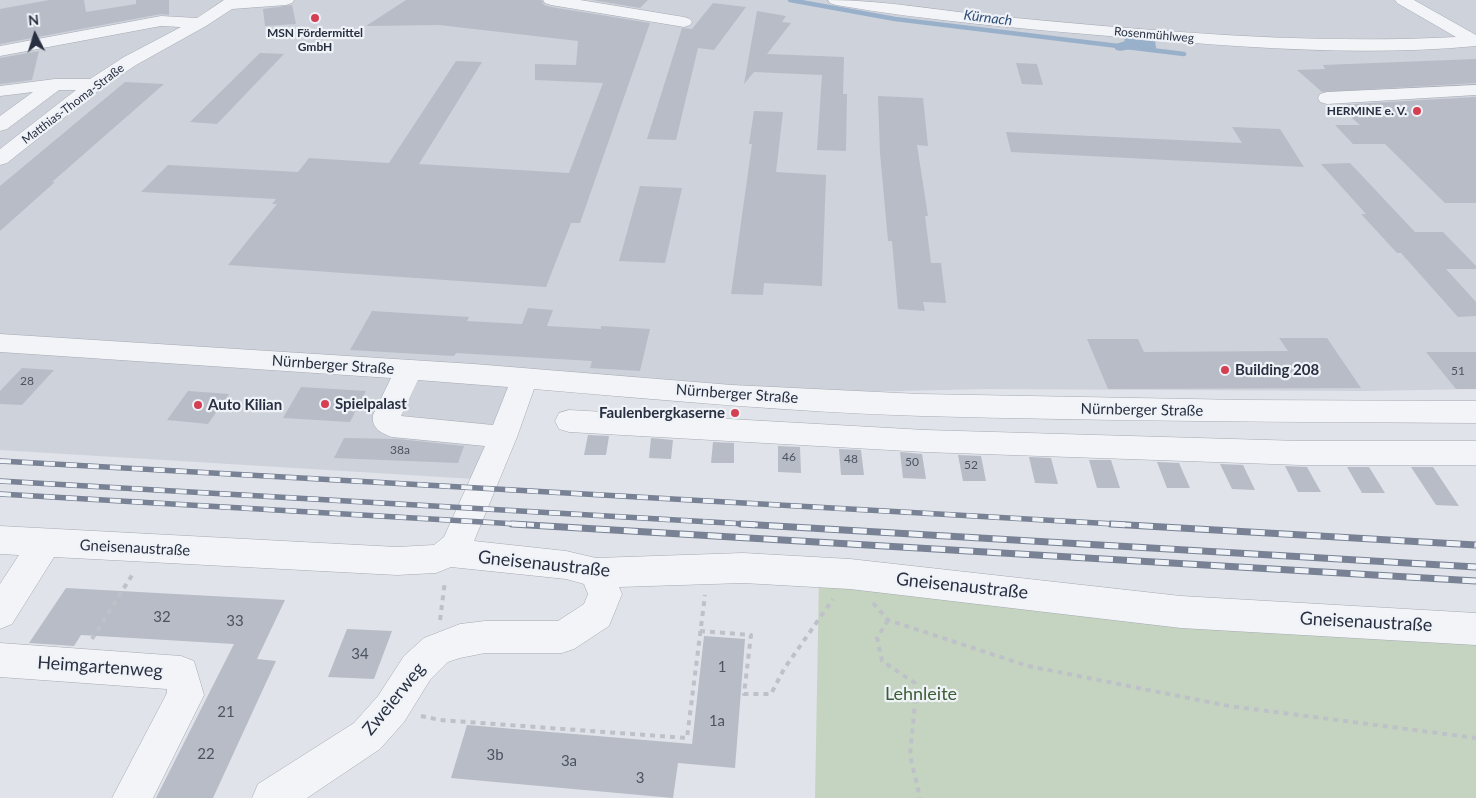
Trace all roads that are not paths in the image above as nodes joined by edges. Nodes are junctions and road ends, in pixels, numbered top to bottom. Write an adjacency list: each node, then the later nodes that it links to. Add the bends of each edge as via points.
1 (286, 0): 5 (street)
2 (551, 0): 7 (street)
3 (836, 0): 6 (street, Rosenmühlweg)
4 (1403, 0): 9 (street)
5 (233, 2): 8 (street, Matthias-Thoma-Straße)
6 (855, 2): 9 (street, Rosenmühlweg, via 944,16 1253,43 1371,45)
7 (684, 22)
8 (200, 23): 10 (street, via 161,21); 12 (street, Matthias-Thoma-Straße, via 130,61)
9 (1475, 41)
10 (0, 51)
11 (55, 84): 12 (street); 14 (street); 16 (street)
12 (94, 85): 17 (street, Matthias-Thoma-Straße)
13 (1476, 90): 15 (street)
14 (0, 91)
15 (1327, 98)
16 (0, 125): 17 (street)
17 (40, 127): 18 (street, Matthias-Thoma-Straße)
18 (0, 159)
19 (0, 343): 20 (street, Nürnberger Straße)
20 (409, 370): 21 (street, Nürnberger Straße); 25 (street, via 387,415 386,421 392,426)
21 (524, 379): 22 (street, Nürnberger Straße); 25 (street, Gneisenaustraße)
22 (830, 400): 23 (street, Nürnberger Straße, via 1069,409); 26 (street, via 831,418)
23 (1476, 412)
24 (569, 421): 26 (street)
25 (503, 437): 30 (street, Gneisenaustraße, via 461,536)
26 (925, 441): 27 (street, via 1301,453)
27 (1476, 452)
28 (0, 540): 29 (street, Gneisenaustraße)
29 (45, 543): 30 (street, Gneisenaustraße, via 410,561 436,559); 32 (street)
30 (449, 554): 31 (street, Gneisenaustraße, via 566,565)
31 (596, 573): 33 (street, Gneisenaustraße, via 743,568 850,574 1181,612); 36 (street, Zweierweg, via 605,594 596,615 562,636 485,637 460,641 436,650 417,668 391,709 367,736)
32 (0, 613)
33 (1476, 629)
34 (0, 660): 35 (street, Heimgartenweg, via 181,673 186,695)
35 (132, 798)
36 (272, 798)

